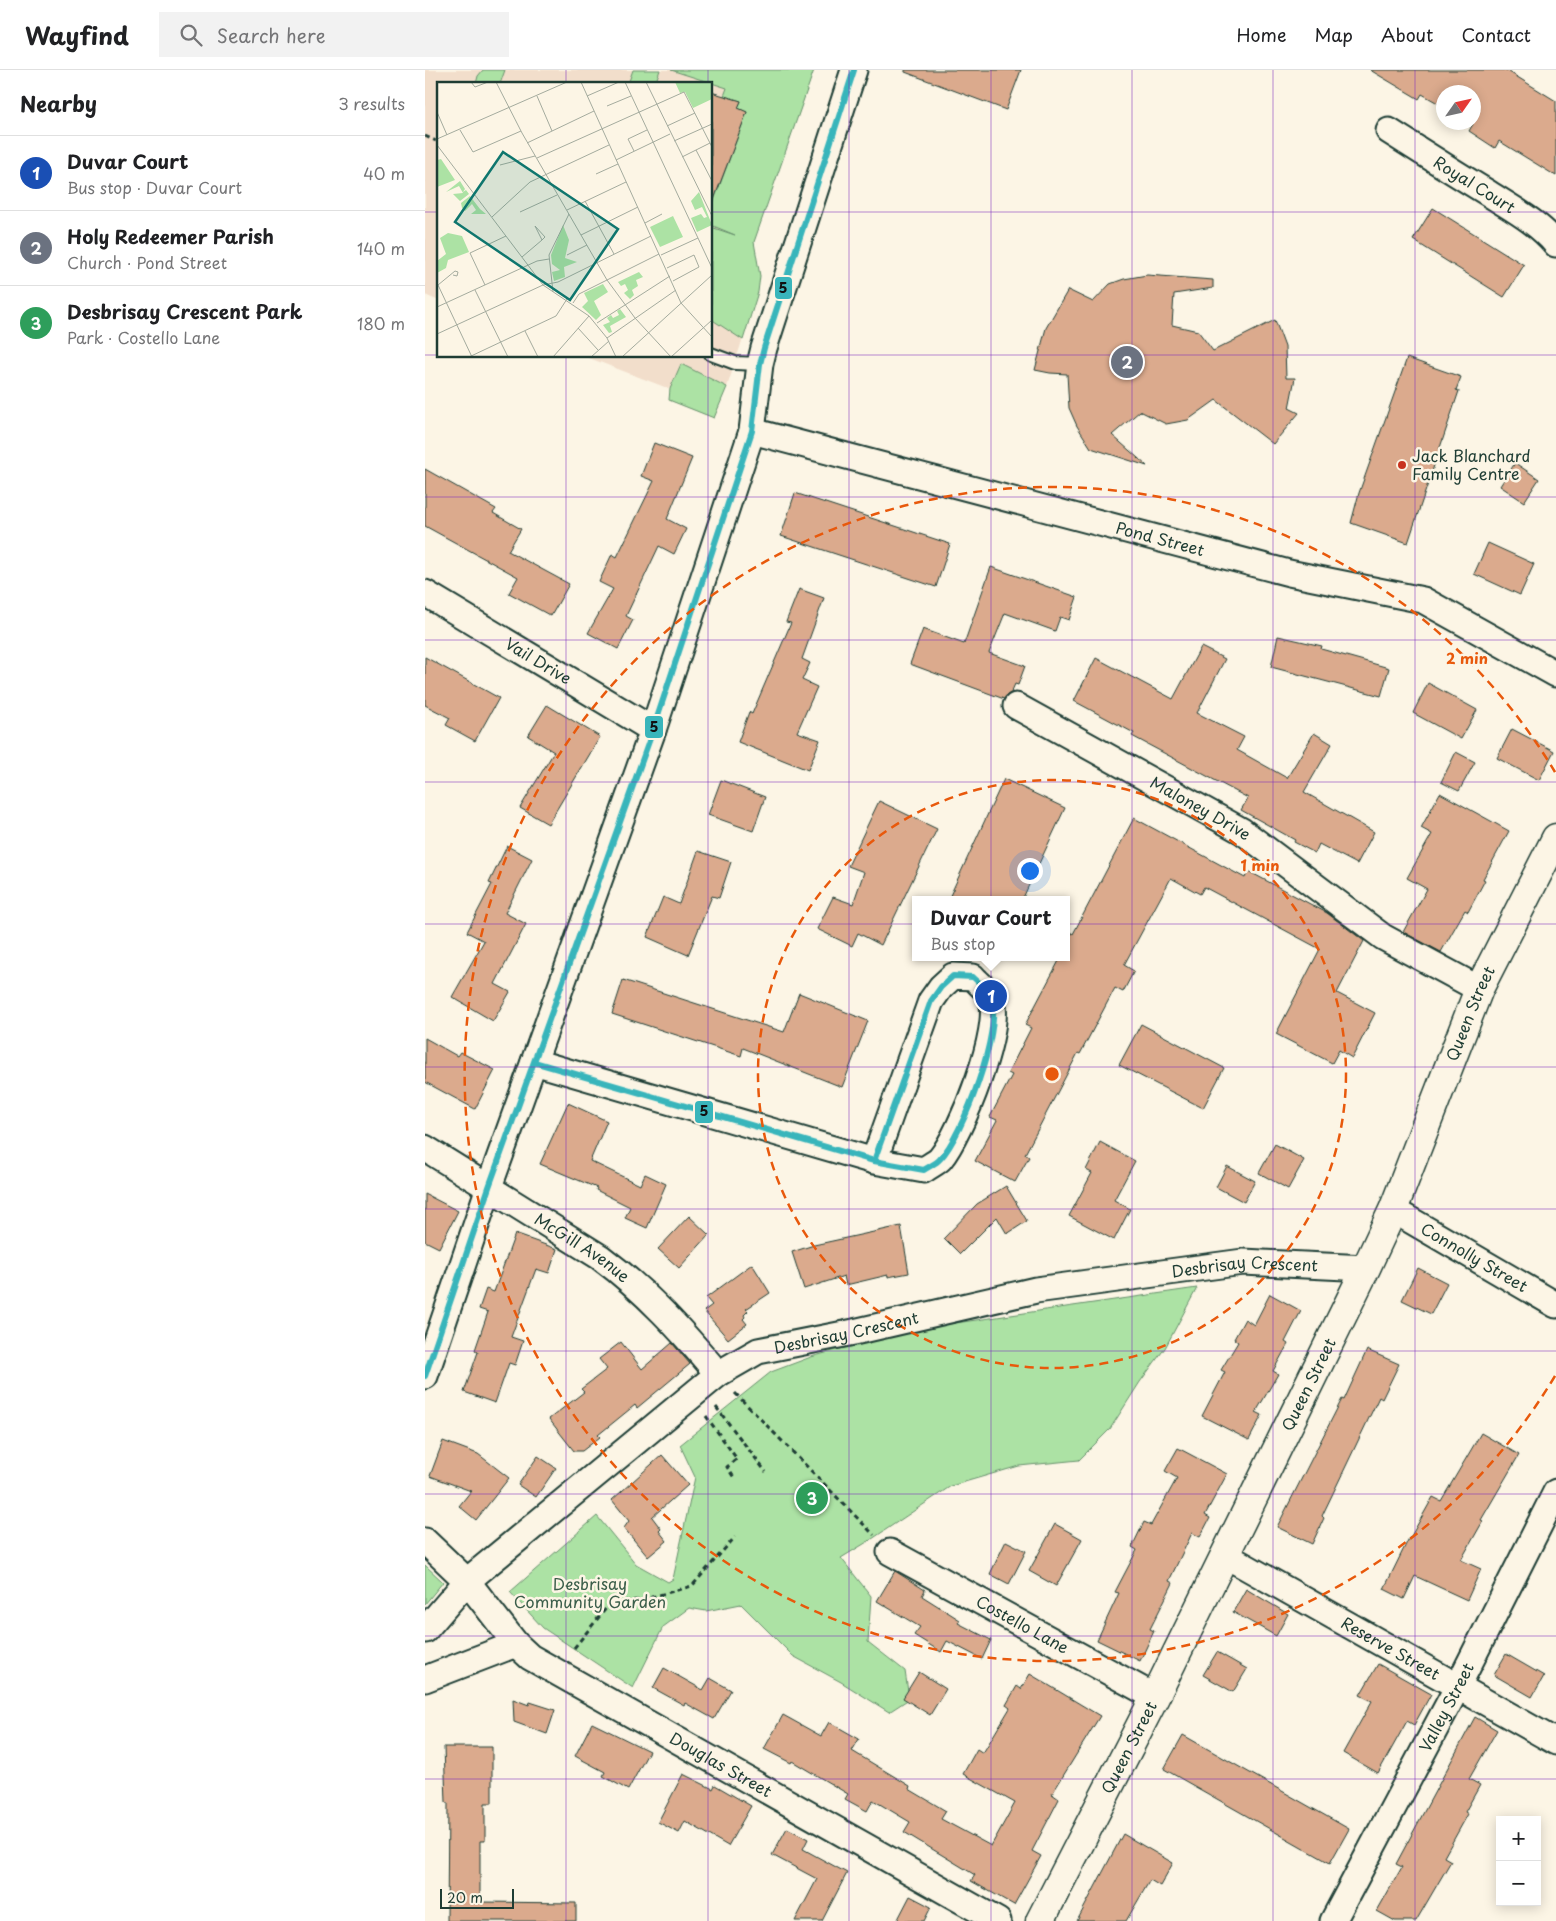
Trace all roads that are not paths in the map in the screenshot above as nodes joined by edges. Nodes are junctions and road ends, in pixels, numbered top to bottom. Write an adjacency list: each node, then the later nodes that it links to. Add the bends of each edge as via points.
1 (854, 70): 5 (street)
2 (1389, 131): 3 (street, Royal Court, via 1505,204 1536,225)
3 (1556, 244)
4 (713, 355): 5 (lane, via 735,363)
5 (760, 364): 6 (street)
6 (752, 431): 8 (street, Pond Street, via 1289,573 1423,600); 10 (street)
7 (425, 593): 10 (street, Vail Drive)
8 (1556, 674)
9 (1016, 706): 12 (street, Maloney Drive, via 1242,831 1383,937)
10 (653, 730): 13 (street)
11 (1556, 838): 12 (street, Queen Street)
12 (1479, 989): 17 (street, Queen Street)
13 (534, 1062): 15 (street); 16 (street)
14 (425, 1148): 16 (street, McGill Avenue)
15 (874, 1161): 15 (street, via 924,1170 939,1159 967,1112 995,1018 991,996 973,977 953,976 931,1001)
16 (489, 1187): 20 (street); 21 (street, McGill Avenue, via 600,1257 634,1284)
17 (1393, 1210): 18 (street, Queen Street); 19 (street, Connolly Street)
18 (1366, 1268): 21 (street, Desbrisay Crescent, via 1243,1262 1036,1290 758,1351); 25 (street, Queen Street)
19 (1556, 1306)
20 (425, 1376)
21 (725, 1381): 26 (street, Desbrisay Crescent)
22 (1556, 1492): 30 (street, Valley Street)
23 (425, 1541): 26 (street, Douglas Street)
24 (890, 1552): 31 (street, Costello Lane)
25 (1225, 1555): 30 (street, Reserve Street); 31 (street, Queen Street)
26 (467, 1581): 27 (street, Desbrisay Crescent); 28 (street, Douglas Street)
27 (425, 1630)
28 (516, 1644): 29 (street); 33 (street, Douglas Street, via 530,1657)
29 (425, 1679)
30 (1459, 1686): 32 (street, Reserve Street); 35 (street, Valley Street)
31 (1155, 1697): 34 (street, Queen Street)
32 (1556, 1742)
33 (998, 1921)
34 (1041, 1921)
35 (1333, 1921)

